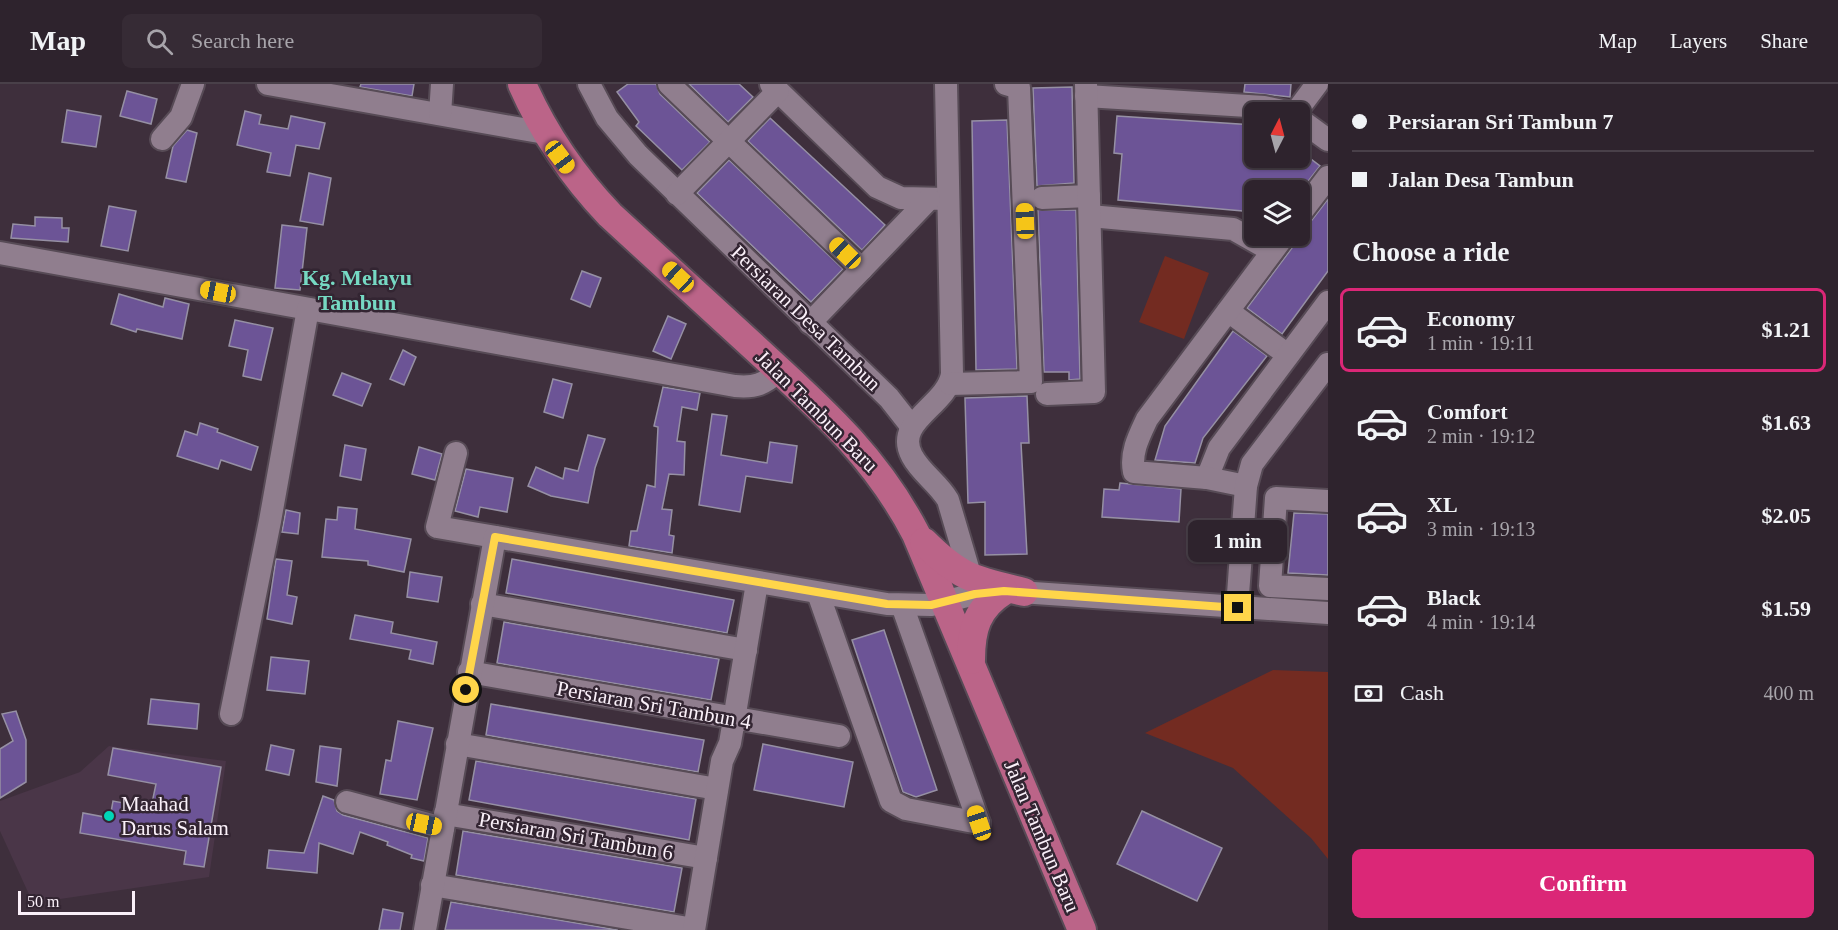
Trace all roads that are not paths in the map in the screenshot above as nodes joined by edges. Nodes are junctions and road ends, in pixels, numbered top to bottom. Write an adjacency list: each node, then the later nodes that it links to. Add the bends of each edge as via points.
1 (193, 84): 17 (street, via 181,117)
2 (268, 84): 14 (street)
3 (442, 84): 14 (street)
4 (522, 84): 16 (main road, Jalan Tambun Baru)
5 (589, 84): 21 (street, Persiaran Desa Tambun, via 621,137)
6 (669, 84): 19 (street)
7 (946, 84): 23 (street)
8 (1006, 84): 37 (street, via 1019,88 1031,382)
9 (1317, 84): 12 (street)
10 (774, 88): 19 (street); 23 (street, via 877,187 901,198)
11 (1086, 90): 13 (street); 25 (street)
12 (1304, 102)
13 (1244, 105)
14 (440, 114): 16 (street)
15 (1310, 127): 18 (street)
16 (545, 133): 36 (main road, Jalan Tambun Baru, via 582,186 610,215)
17 (162, 139)
18 (1328, 140)
19 (729, 141): 21 (street); 29 (street)
20 (1328, 177): 24 (street)
21 (677, 194): 33 (street, Persiaran Desa Tambun)
22 (1042, 198): 25 (street)
23 (938, 199): 29 (street); 37 (street)
24 (1310, 201)
25 (1089, 206): 26 (street); 38 (street, via 1094,392)
26 (1244, 232)
27 (1276, 246): 32 (street)
28 (0, 252): 31 (street)
29 (862, 269): 33 (street)
30 (1328, 302): 34 (street)
31 (308, 309): 36 (street, via 735,386 763,385); 59 (street, via 273,510)
32 (1228, 311): 34 (street); 41 (street, via 1147,419 1136,440 1132,464 1134,472)
33 (810, 323): 39 (street, Persiaran Desa Tambun, via 889,398)
34 (1288, 356): 41 (street, via 1219,448)
35 (1328, 364): 42 (street, via 1252,464)
36 (779, 371): 44 (main road, Jalan Tambun Baru, via 865,455 899,501)
37 (950, 384): 39 (street)
38 (1047, 393)
39 (911, 426): 46 (street, via 907,444 910,454 948,500)
40 (456, 453): 45 (street, via 437,527)
41 (1207, 478): 42 (street)
42 (1246, 486): 54 (street)
43 (1328, 501): 48 (street, via 1276,498 1270,586)
44 (916, 534): 46 (main road, via 955,570); 51 (main road, Jalan Tambun Baru)
45 (495, 537): 47 (street); 52 (street)
46 (971, 578): 49 (main road)
47 (758, 583): 50 (street); 56 (street)
48 (1328, 590)
49 (1014, 592): 51 (street, via 982,593); 54 (street); 57 (main road, via 987,604 975,623)
50 (818, 593): 53 (street); 53 (street, via 891,801 906,809 979,823)
51 (945, 602): 53 (street); 57 (main road, Jalan Tambun Baru)
52 (482, 604): 56 (street); 58 (street)
53 (902, 605)
54 (1238, 608): 55 (street)
55 (1328, 614)
56 (746, 650): 60 (street)
57 (971, 665): 68 (main road, Jalan Tambun Baru)
58 (470, 672): 60 (street, Persiaran Sri Tambun 4); 62 (street)
59 (231, 714)
60 (735, 719): 61 (street, Persiaran Sri Tambun 4); 63 (street)
61 (839, 736)
62 (457, 744): 63 (street); 65 (street)
63 (717, 789): 66 (street)
64 (347, 802): 65 (street, Persiaran Sri Tambun 6)
65 (444, 821): 66 (street, Persiaran Sri Tambun 6); 67 (street)
66 (706, 858): 70 (street)
67 (432, 885): 69 (street); 70 (street)
68 (1079, 929)
69 (424, 930)
70 (694, 930)

